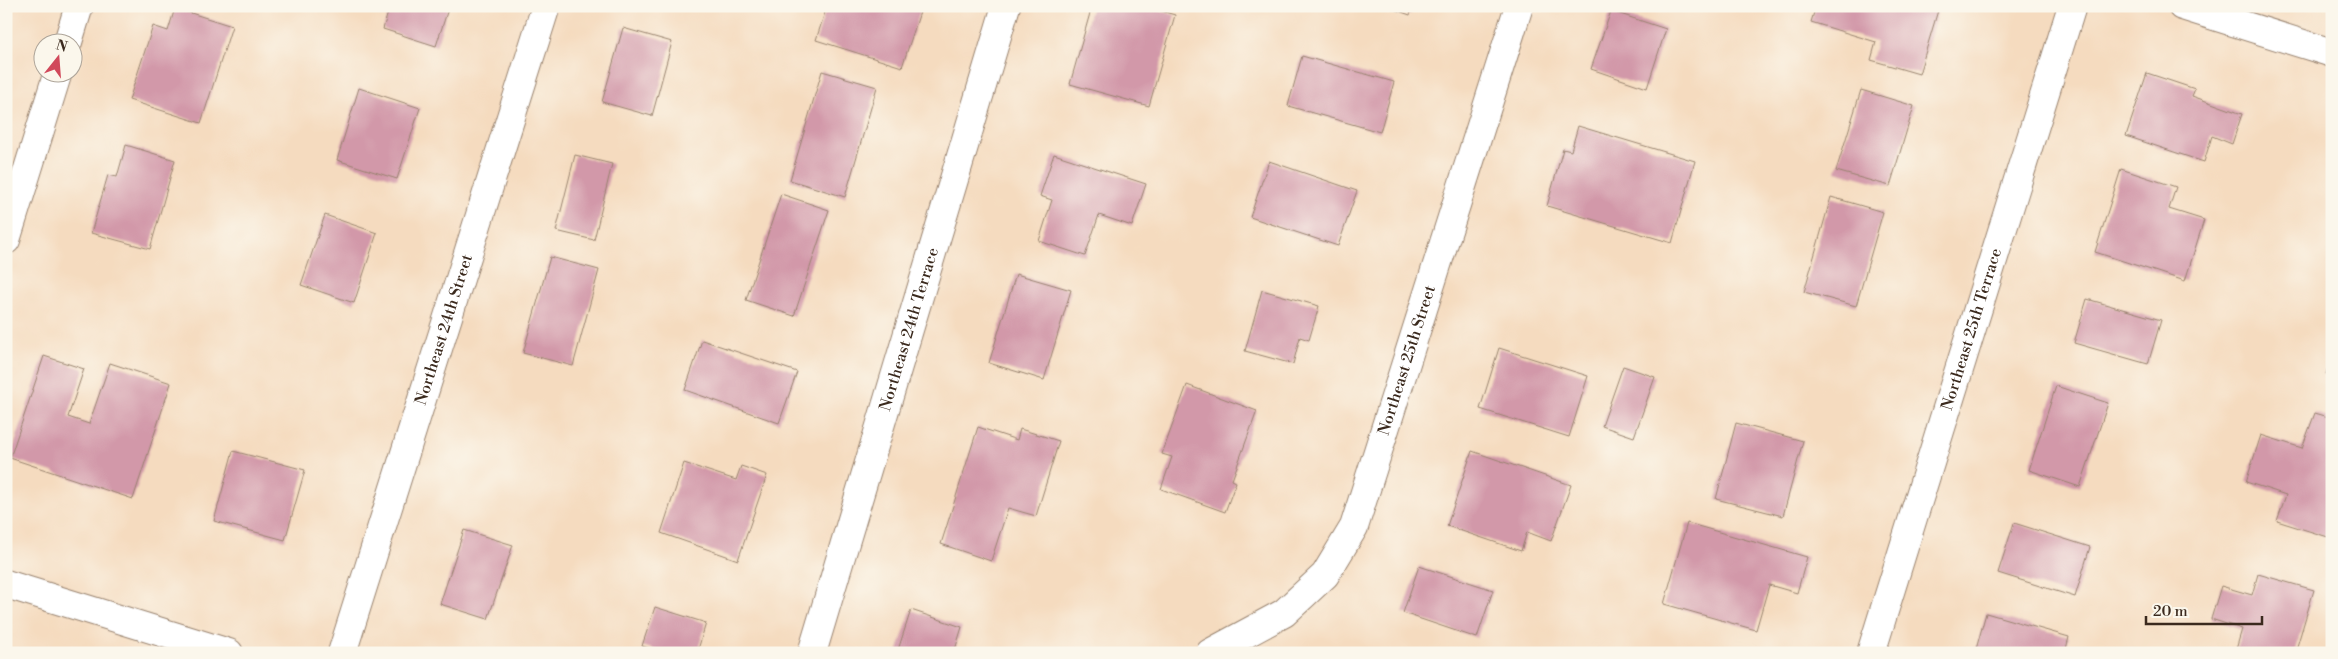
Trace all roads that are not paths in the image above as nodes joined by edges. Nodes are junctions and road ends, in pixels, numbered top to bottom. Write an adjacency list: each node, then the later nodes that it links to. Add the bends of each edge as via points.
1 (79, 6): 7 (street)
2 (546, 6): 13 (street, Northeast 24th Street)
3 (1006, 6): 14 (street, Northeast 24th Terrace)
4 (1519, 6): 15 (street, Northeast 25th Street, via 1354,527 1325,576 1284,613)
5 (2072, 6): 16 (street, Northeast 25th Terrace)
6 (2182, 6): 8 (street)
7 (71, 32)
8 (2332, 53)
9 (55, 82): 10 (street)
10 (6, 240)
11 (6, 584): 12 (street)
12 (229, 653)
13 (342, 653)
14 (812, 653)
15 (1210, 653)
16 (1872, 653)

